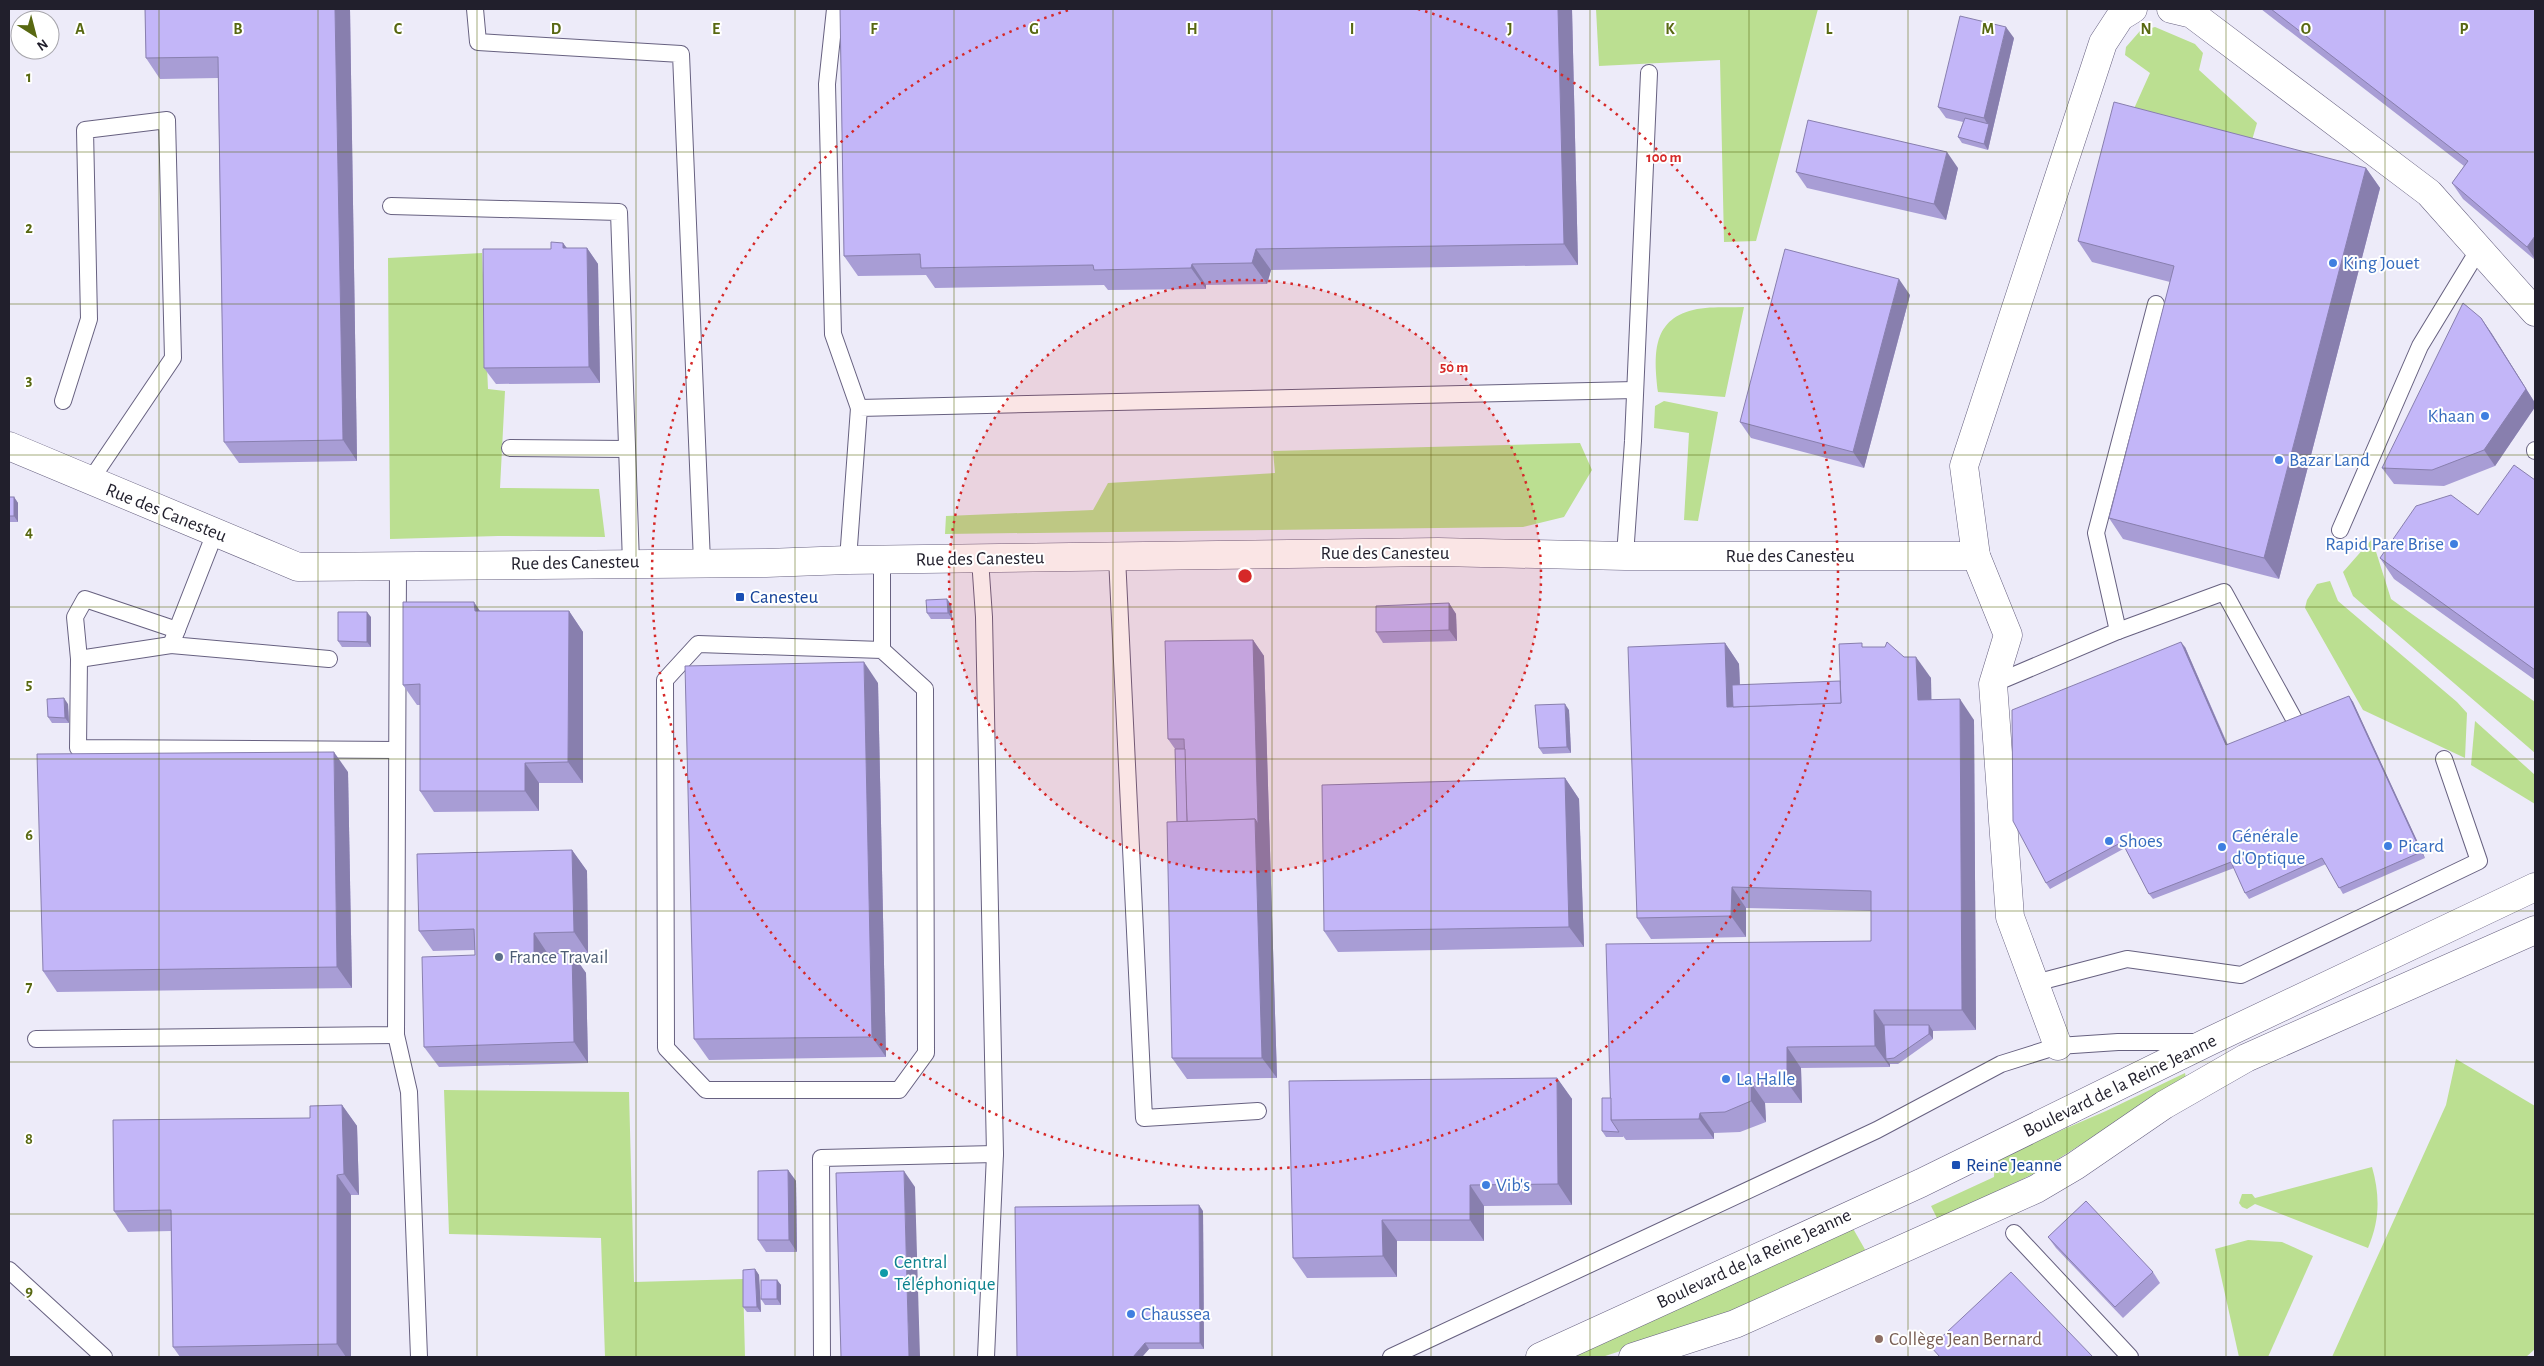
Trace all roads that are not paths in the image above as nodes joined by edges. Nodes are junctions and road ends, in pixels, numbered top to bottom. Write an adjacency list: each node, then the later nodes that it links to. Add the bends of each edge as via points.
1 (476, 9): 25 (lane, via 478,42 681,54)
2 (835, 9): 12 (lane, via 827,84 833,334)
3 (2171, 9): 7 (street, via 2192,14 2429,193)
4 (2120, 12): 21 (street, via 2103,43 1964,466)
5 (1649, 73): 10 (lane)
6 (391, 206): 15 (lane, via 619,212)
7 (2479, 249): 9 (street); 17 (lane, via 2420,346)
8 (2156, 304): 28 (lane, via 2096,533)
9 (2535, 312)
10 (1635, 390): 12 (lane); 20 (lane)
11 (62, 401): 16 (lane, via 89,319 85,130 167,120 173,358)
12 (859, 408): 23 (lane)
13 (9, 446): 16 (street, Rue des Canesteu)
14 (510, 448): 15 (lane)
15 (627, 449): 26 (lane)
16 (90, 481): 18 (street, Rue des Canesteu)
17 (2340, 530)
18 (215, 533): 27 (street, Rue des Canesteu, via 298,567); 29 (lane)
19 (1117, 556): 20 (street, Rue des Canesteu, via 1438,552); 22 (street, Rue des Canesteu); 44 (lane, via 1144,1118)
20 (1625, 556): 21 (street, Rue des Canesteu)
21 (1976, 556): 33 (street, via 2008,635)
22 (980, 559): 24 (street, Rue des Canesteu); 45 (lane, via 984,617)
23 (848, 560): 24 (street, Rue des Canesteu); 25 (street, Rue des Canesteu)
24 (882, 560): 30 (lane)
25 (702, 562): 26 (street, Rue des Canesteu)
26 (631, 563): 27 (street, Rue des Canesteu)
27 (398, 566): 35 (lane)
28 (2118, 631): 33 (lane); 34 (lane, via 2224,592)
29 (174, 638): 31 (lane); 31 (lane, via 85,599 75,618); 32 (lane)
30 (882, 650): 30 (lane, via 698,644 665,680 666,1048 706,1090 899,1090 926,1053 925,689)
31 (79, 659): 35 (lane, via 78,748)
32 (329, 659)
33 (1993, 684): 39 (street, via 2010,917)
34 (2294, 719)
35 (397, 750): 40 (lane)
36 (2444, 759): 39 (lane, via 2479,861 2241,975 2127,959)
37 (2535, 887): 42 (street, Boulevard de la Reine Jeanne)
38 (2535, 930): 54 (street, Boulevard de la Reine Jeanne, via 2246,1058 2164,1105 2036,1189 1734,1324)
39 (2035, 983): 43 (street)
40 (396, 1035): 41 (lane); 49 (lane, via 410,1092)
41 (36, 1039)
42 (2208, 1042): 43 (lane); 53 (street, Boulevard de la Reine Jeanne, via 1921,1182)
43 (2058, 1046): 52 (lane, via 2001,1064 1877,1130)
44 (1258, 1112)
45 (995, 1154): 50 (lane, via 821,1158); 51 (lane)
46 (2014, 1233): 55 (lane)
47 (9, 1270): 48 (lane)
48 (104, 1357)
49 (419, 1357)
50 (822, 1357)
51 (986, 1357)
52 (1392, 1357)
53 (1540, 1357)
54 (1633, 1357)
55 (2130, 1357)

